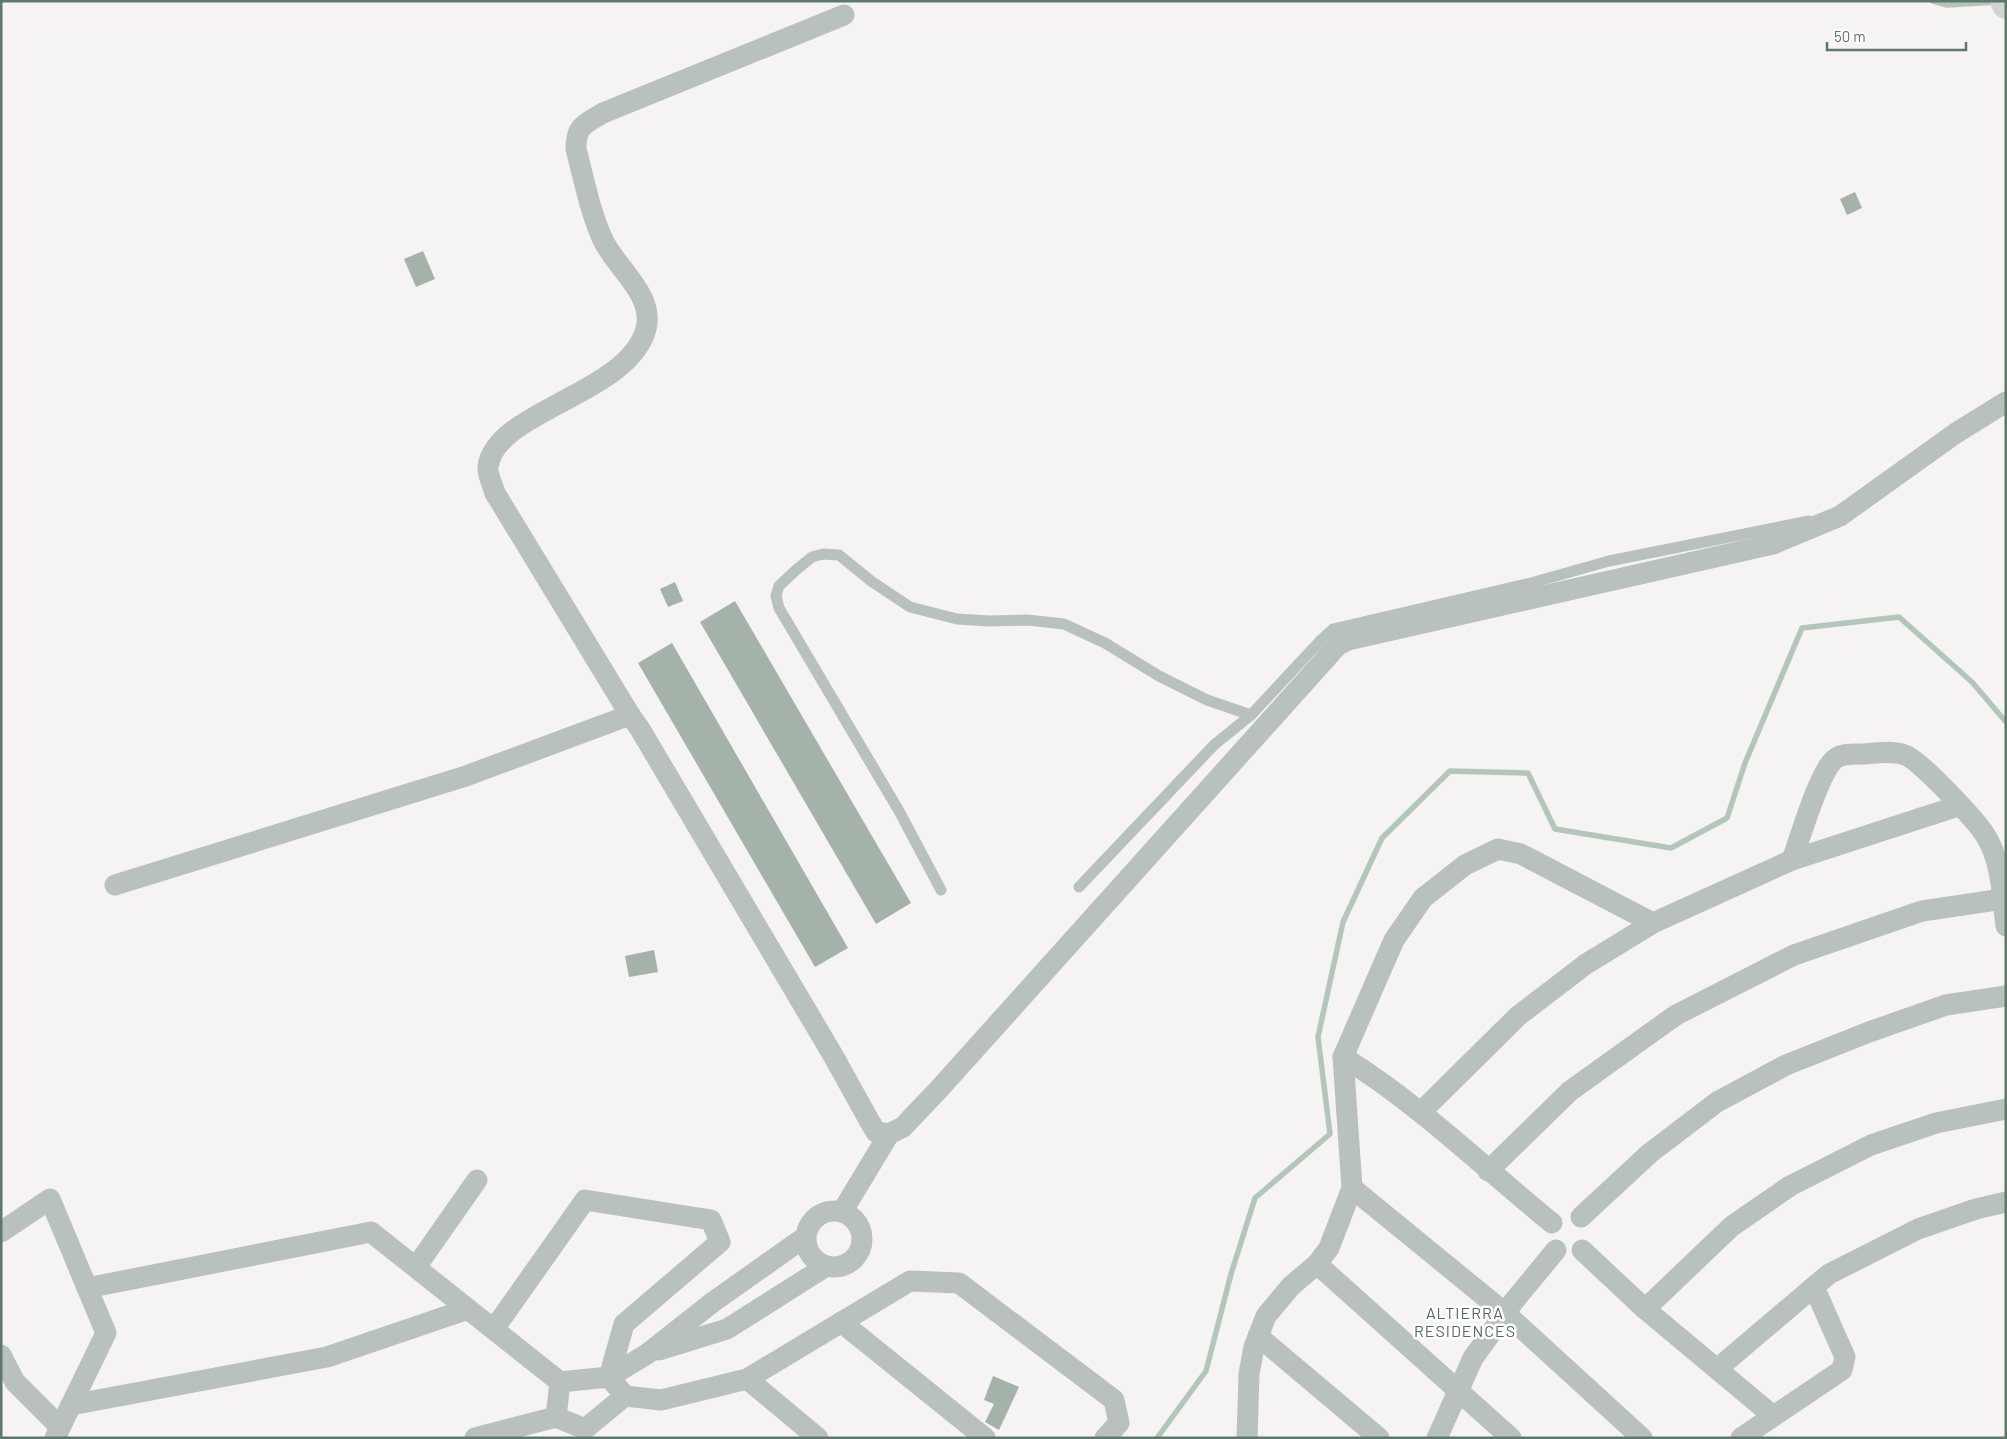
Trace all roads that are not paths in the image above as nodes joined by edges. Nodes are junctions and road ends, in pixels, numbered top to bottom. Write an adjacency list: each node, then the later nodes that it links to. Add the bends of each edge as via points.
1 (2004, 1): 2 (main road)
2 (2006, 5)
3 (844, 15): 6 (street, via 603,113 582,125 576,135 576,149 602,239 644,301 646,328 636,349 609,376 510,433 496,446 487,468 495,492)
4 (2006, 402): 5 (street, via 1956,433)
5 (1840, 516): 7 (lane, via 1609,561 1531,583 1333,629); 20 (street, via 1773,544 1348,640 1338,645 940,1088 903,1128)
6 (630, 715): 10 (street, via 466,776); 20 (street, via 876,1132)
7 (1251, 715): 11 (lane, via 1214,745); 12 (lane, via 1207,700 1064,624 957,619 910,607 839,555 812,557 779,586 776,596 779,608 899,811)
8 (1958, 806): 9 (street); 9 (street, via 1917,762 1906,755 1894,752 1845,754 1829,765); 13 (street, via 1970,814 1987,838 1999,868)
9 (1792, 860): 14 (street)
10 (115, 885)
11 (1079, 887)
12 (941, 890)
13 (2002, 898): 15 (street); 21 (street, via 1922,911 1794,955 1676,1014 1570,1091)
14 (1653, 923): 17 (street, via 1521,854 1498,849 1465,865 1422,898 1394,940); 19 (street, via 1586,964 1518,1016)
15 (2006, 926)
16 (2006, 996): 26 (street, via 1946,1005 1786,1065 1717,1102 1650,1153)
17 (1343, 1056): 19 (street); 23 (street)
18 (2006, 1109): 38 (street, via 1936,1123 1871,1145 1790,1186 1732,1226)
19 (1421, 1112): 21 (street)
20 (888, 1134): 25 (street)
21 (1488, 1171): 27 (street)
22 (477, 1180): 33 (street)
23 (1352, 1188): 32 (street, via 1329,1248); 39 (street)
24 (2006, 1202): 35 (street, via 1976,1208 1918,1229 1830,1274)
25 (842, 1212): 29 (street, via 817,1215 808,1225); 34 (street, via 853,1218 860,1229 862,1242 850,1264 838,1268)
26 (1581, 1217): 27 (street, via 1568,1214); 31 (street, via 1589,1233)
27 (1552, 1223): 30 (street, via 1548,1234)
28 (1, 1232): 36 (street, via 50,1199)
29 (805, 1237): 34 (street, via 810,1255); 43 (street, via 713,1302)
30 (1556, 1250): 31 (street, via 1568,1254); 39 (street)
31 (1582, 1250): 38 (street)
32 (1317, 1264): 42 (street, via 1278,1301 1266,1316); 49 (street)
33 (416, 1267): 36 (street, via 371,1232); 37 (street)
34 (825, 1267): 43 (street, via 727,1329)
35 (1814, 1287): 45 (street); 52 (street, via 1845,1357 1842,1370)
36 (87, 1288): 51 (street, via 106,1333)
37 (468, 1309): 41 (street); 51 (street, via 327,1357)
38 (1645, 1309): 45 (street)
39 (1505, 1313): 49 (street, via 1473,1358); 64 (street)
40 (841, 1322): 47 (street); 58 (street); 59 (street, via 910,1281 959,1283 1114,1400 1119,1423)
41 (494, 1329): 46 (street, via 585,1200 711,1220 720,1242 624,1324); 48 (street)
42 (1258, 1336): 60 (street, via 1249,1374); 61 (street)
43 (647, 1354): 46 (street)
44 (1, 1356): 54 (street, via 15,1382)
45 (1717, 1369): 52 (street)
46 (609, 1377): 48 (street); 50 (street)
47 (747, 1378): 50 (street, via 661,1400); 57 (street)
48 (560, 1382): 53 (street)
49 (1458, 1391): 62 (street); 63 (street)
50 (625, 1396): 55 (street)
51 (71, 1405): 54 (street)
52 (1772, 1415): 65 (street)
53 (556, 1417): 55 (street); 56 (street)
54 (58, 1432)
55 (586, 1434)
56 (475, 1438)
57 (818, 1438)
58 (985, 1438)
59 (1104, 1438)
60 (1247, 1438)
61 (1379, 1438)
62 (1437, 1438)
63 (1511, 1438)
64 (1642, 1438)
65 (1741, 1438)

